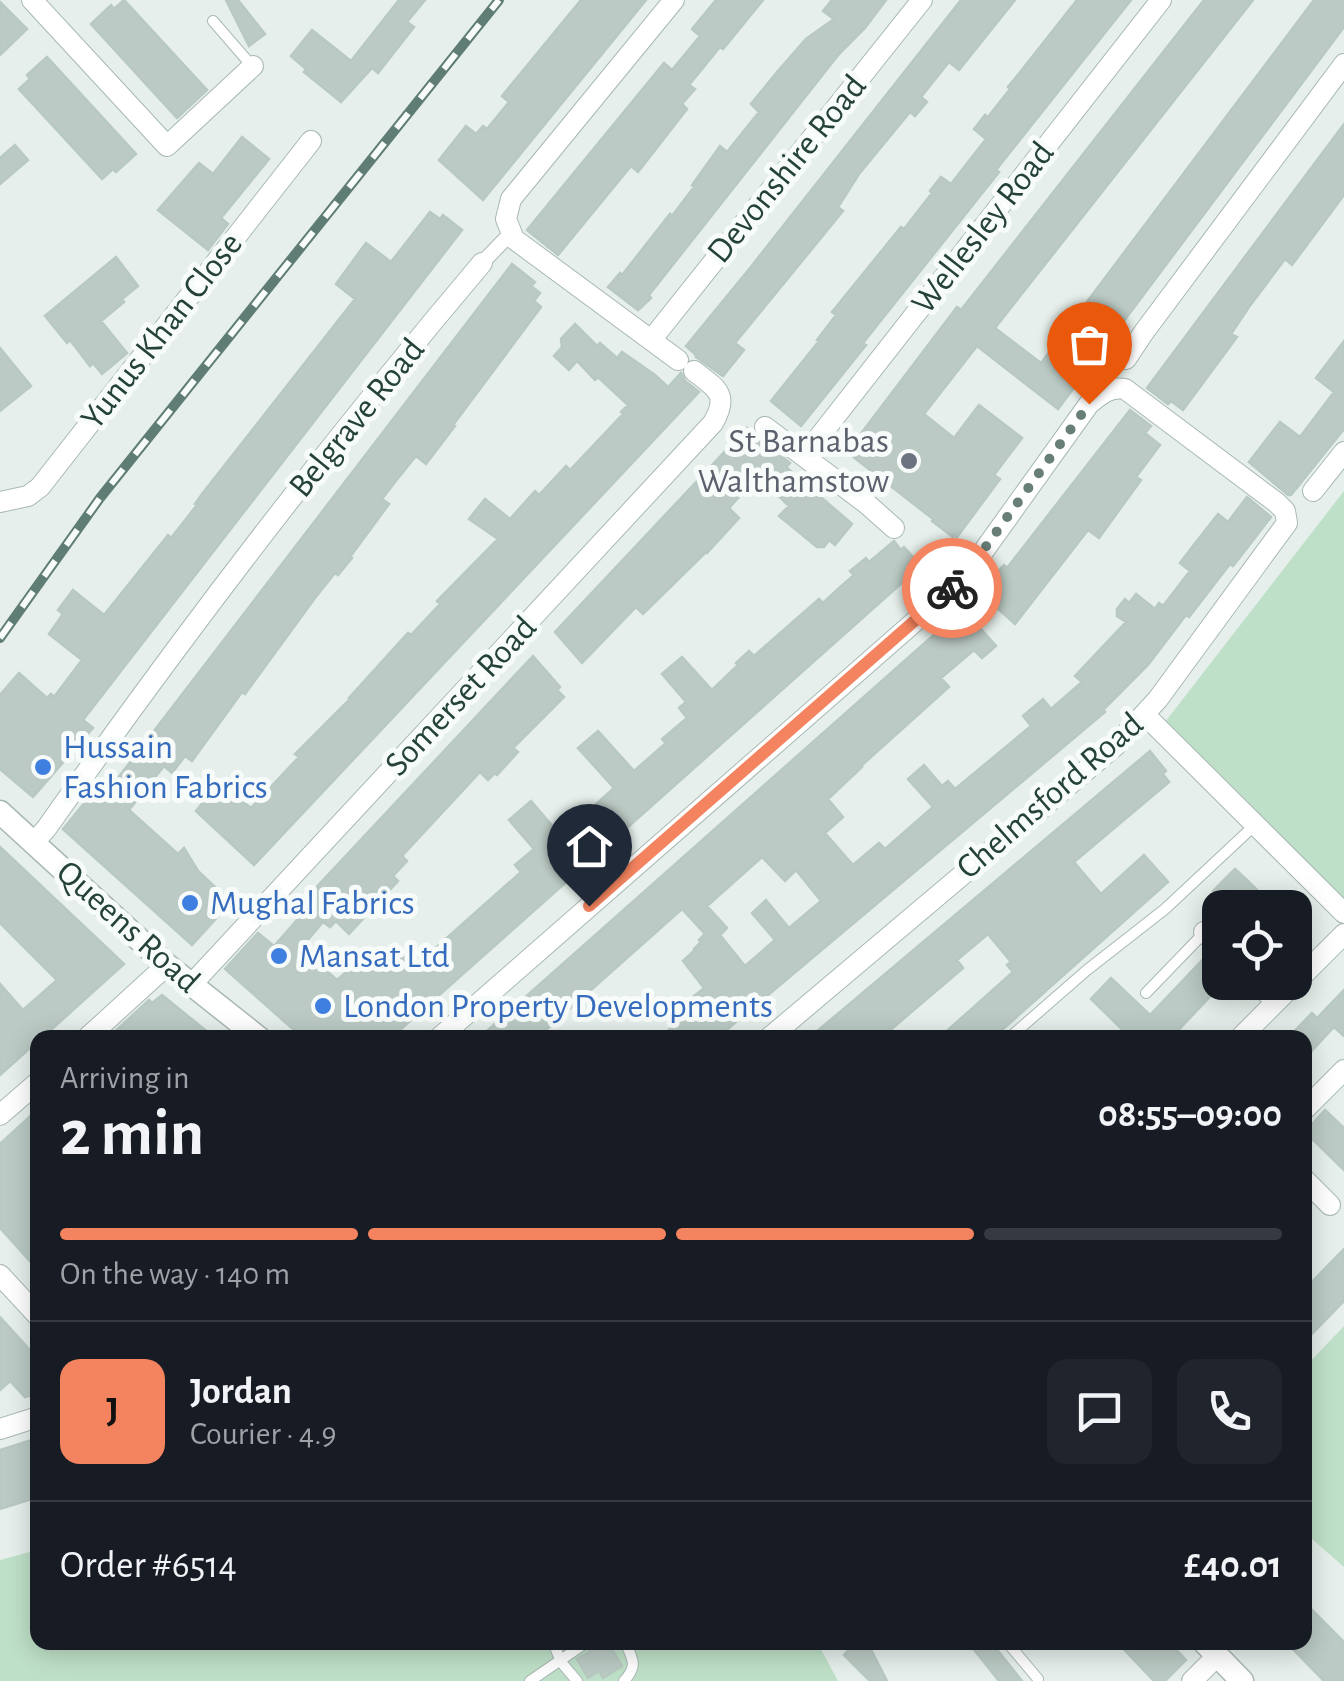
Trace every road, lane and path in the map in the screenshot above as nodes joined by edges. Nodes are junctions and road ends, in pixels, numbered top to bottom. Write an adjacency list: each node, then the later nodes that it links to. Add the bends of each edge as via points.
1 (32, 0): 7 (street, via 166,146)
2 (674, 0): 9 (street, via 511,199)
3 (922, 0): 11 (street, Devonshire Road)
4 (1161, 0): 15 (street, Wellesley Road)
5 (213, 22): 7 (lane)
6 (1344, 64): 12 (street)
7 (253, 66)
8 (311, 141): 17 (street, Yunus Khan Close, via 40,487)
9 (510, 234): 10 (street, Belgrave Road); 11 (street)
10 (482, 263): 22 (street, Belgrave Road, via 302,486)
11 (652, 339): 27 (street, Somerset Road, via 715,387 720,412)
12 (1126, 359)
13 (765, 426): 15 (street)
14 (1344, 452): 16 (street)
15 (805, 455): 18 (street)
16 (1313, 491)
17 (0, 502)
18 (894, 528)
19 (1144, 715): 21 (street); 32 (street, Chelmsford Road, via 1281,534 1287,515 1120,388 1089,404 952,589); 33 (street, Chelmsford Road)
20 (2, 817): 22 (street, Queens Road)
21 (1256, 824): 23 (street); 34 (lane)
22 (34, 842): 26 (street, Queens Road)
23 (1344, 913)
24 (1344, 934): 29 (street)
25 (1202, 948): 28 (lane)
26 (166, 965): 27 (street, Queens Road); 30 (street)
27 (191, 985): 31 (street, Queens Road)
28 (1146, 992)
29 (1276, 1002): 35 (street)
30 (96, 1030)
31 (248, 1030)
32 (448, 1030)
33 (778, 1030)
34 (1017, 1030)
35 (1248, 1030)
36 (1344, 1070): 38 (street)
37 (30, 1089): 39 (street)
38 (1312, 1103)
39 (0, 1115)
40 (1312, 1187): 41 (street)
41 (1330, 1205)
42 (0, 1275): 43 (street)
43 (30, 1307)
44 (30, 1420): 45 (street)
45 (0, 1429)
46 (557, 1650): 51 (lane)
47 (576, 1650): 51 (lane)
48 (629, 1650): 55 (lane, via 632,1672)
49 (1014, 1650): 52 (lane)
50 (1210, 1650): 56 (street); 57 (street)
51 (561, 1662): 53 (lane); 54 (lane)
52 (1038, 1679)
53 (530, 1681)
54 (576, 1681)
55 (624, 1681)
56 (1192, 1681)
57 (1242, 1681)

